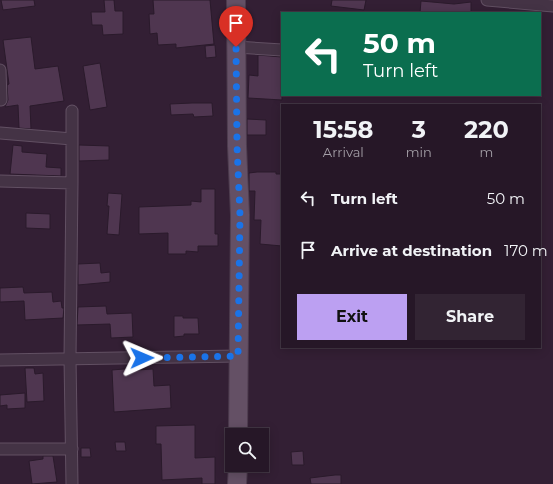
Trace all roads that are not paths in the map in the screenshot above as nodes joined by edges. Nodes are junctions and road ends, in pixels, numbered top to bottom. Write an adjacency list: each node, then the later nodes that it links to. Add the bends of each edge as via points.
1 (236, 0): 4 (main road)
2 (487, 0): 3 (street)
3 (553, 6)
4 (236, 47): 5 (street); 13 (main road, via 240,215)
5 (281, 50)
6 (0, 70): 7 (street)
7 (1, 100)
8 (72, 111): 10 (street)
9 (0, 133): 10 (street)
10 (72, 139): 12 (street)
11 (0, 181): 12 (street)
12 (72, 183): 14 (street)
13 (238, 356): 14 (street); 16 (main road)
14 (70, 358): 15 (street); 18 (street)
15 (0, 360)
16 (238, 428)
17 (0, 449): 18 (street)
18 (72, 449): 20 (street)
19 (238, 472): 21 (main road)
20 (72, 484)
21 (237, 484)

